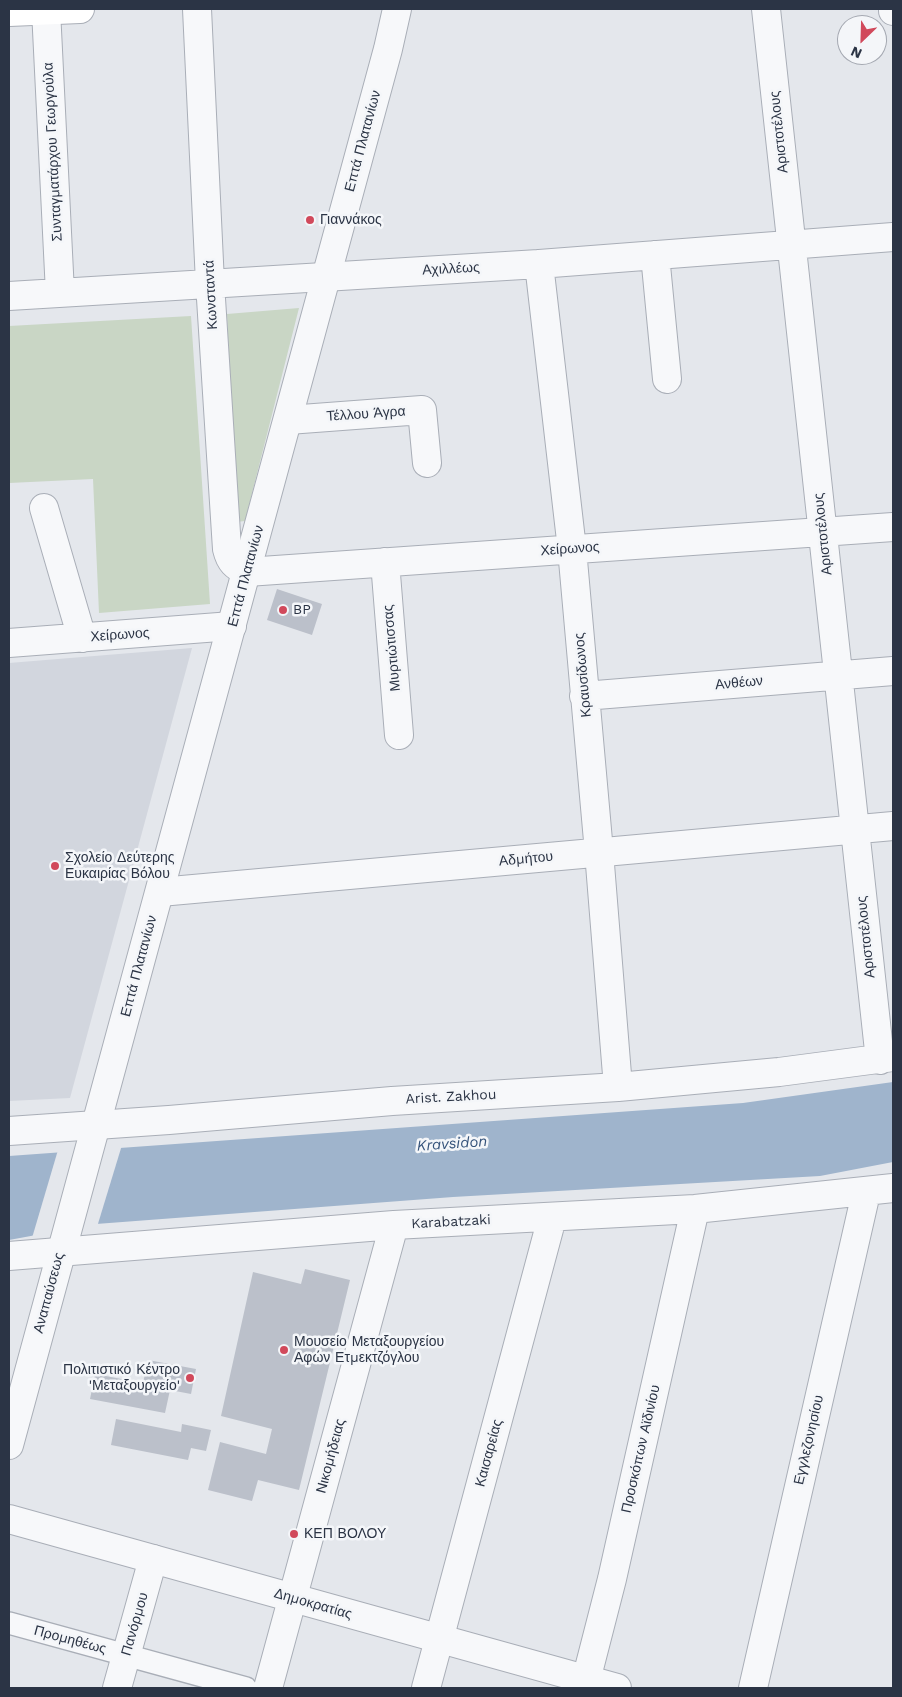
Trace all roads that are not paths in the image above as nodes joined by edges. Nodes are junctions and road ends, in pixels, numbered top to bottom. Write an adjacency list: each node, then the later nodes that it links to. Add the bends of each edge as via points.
1 (80, 9): 5 (main road)
2 (197, 9): 12 (street, Κωνσταντά)
3 (397, 9): 11 (street, Επτά Πλατανίων)
4 (766, 9): 8 (street, Αριστοτέλους)
5 (46, 10): 6 (main road); 13 (street, Συνταγματάρχου Γεωργούλα)
6 (9, 12)
7 (893, 237): 8 (street, Αχιλλέως)
8 (791, 244): 9 (street, Αχιλλέως); 20 (street, Αριστοτέλους)
9 (655, 255): 10 (street, Αχιλλέως); 15 (street)
10 (539, 264): 11 (street, Αχιλλέως); 21 (street, Κραυσίδωνος)
11 (326, 276): 12 (street, Αχιλλέως); 16 (street, Επτά Πλατανίων)
12 (210, 284): 13 (street, Αχιλλέως); 23 (street, Κωνσταντά, via 227,549 229,560)
13 (60, 293): 14 (street, Αχιλλέως)
14 (9, 296)
15 (666, 379)
16 (288, 420): 17 (street, Τέλλου Άγρα, via 422,410); 23 (street, Επτά Πλατανίων)
17 (427, 463)
18 (44, 508): 25 (street)
19 (893, 527): 20 (street, Χείρωνος)
20 (822, 532): 21 (street, Χείρωνος); 28 (street, Αριστοτέλους)
21 (572, 549): 22 (street, Χείρωνος); 29 (street, Κραυσίδωνος)
22 (385, 562): 23 (street, Χείρωνος); 30 (street, Μυρτιώτισσας)
23 (247, 572): 24 (street, Επτά Πλατανίων)
24 (232, 626): 25 (street, Χείρωνος); 34 (street, Επτά Πλατανίων)
25 (82, 638): 26 (street, Χείρωνος)
26 (9, 643)
27 (893, 671): 28 (street, Ανθέων)
28 (838, 675): 29 (street, Ανθέων); 32 (street, Αριστοτέλους)
29 (584, 696): 33 (street, Κραυσίδωνος)
30 (399, 735)
31 (893, 826): 32 (street, Αδμήτου)
32 (854, 829): 33 (street, Αδμήτου); 35 (street, Αριστοτέλους)
33 (599, 852): 34 (street, Αδμήτου); 36 (street, Κραυσίδωνος)
34 (160, 892): 38 (street, Επτά Πλατανίων)
35 (886, 1059): 36 (street, Arist. Zakhou)
36 (618, 1087): 38 (street, Arist. Zakhou, via 392,1100)
37 (9, 1131): 38 (street, Arist. Zakhou)
38 (94, 1133): 44 (street, Αναπαύσεως)
39 (893, 1188): 40 (street, Karabatzaki)
40 (866, 1193): 41 (street, Karabatzaki); 59 (street, Εγγλεζονησίου)
41 (695, 1208): 42 (street, Karabatzaki); 53 (street, Προσκόπων Αϊδινίου)
42 (552, 1218): 43 (street, Karabatzaki); 51 (street, Καισαρείας)
43 (394, 1225): 44 (street, Karabatzaki); 49 (street, Νικομήδειας)
44 (62, 1247): 45 (street, Karabatzaki); 46 (street, Αναπαύσεως)
45 (9, 1256)
46 (9, 1445)
47 (9, 1519): 48 (street, Δημοκρατίας)
48 (153, 1559): 49 (street, Δημοκρατίας); 52 (street, Πανόρμου)
49 (292, 1598): 51 (street, Δημοκρατίας); 56 (street, Νικομήδειας)
50 (9, 1623): 52 (street, Προμηθέως)
51 (439, 1639): 53 (street, Δημοκρατίας); 57 (street, Καισαρείας)
52 (126, 1655): 54 (street, Πανόρμου); 55 (street, Προμηθέως)
53 (585, 1684): 58 (street, Δημοκρατίας)
54 (117, 1688)
55 (246, 1688)
56 (268, 1688)
57 (426, 1688)
58 (617, 1688)
59 (753, 1688)

